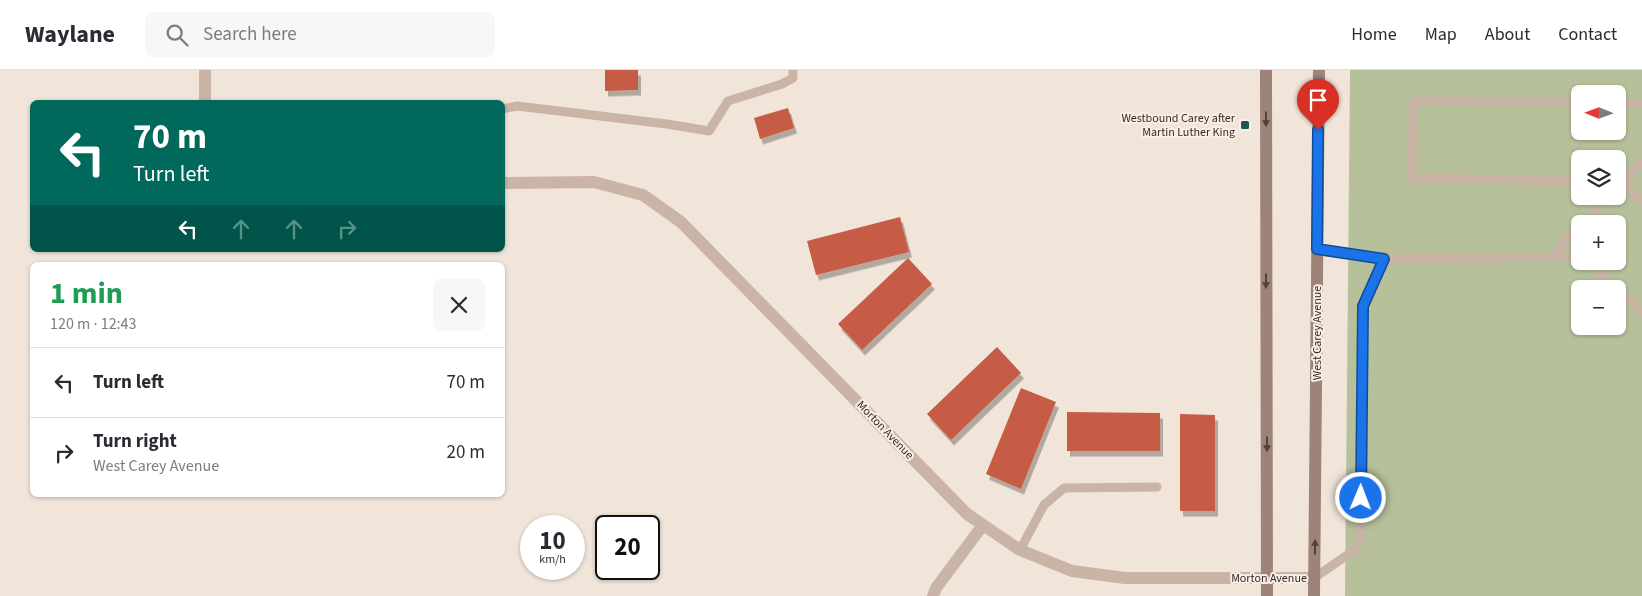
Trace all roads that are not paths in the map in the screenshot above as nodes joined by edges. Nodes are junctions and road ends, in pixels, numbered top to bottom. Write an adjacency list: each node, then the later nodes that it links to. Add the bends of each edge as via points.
1 (204, 70): 5 (street)
2 (793, 70): 9 (lane, via 793,78 782,84 728,101 709,131 517,106)
3 (1266, 70): 30 (main road, one-way to 30)
4 (1319, 70): 19 (main road, West Carey Avenue)
5 (205, 100)
6 (1571, 102): 12 (lane, via 1414,101 1411,178)
7 (1626, 103): 8 (lane)
8 (1642, 103)
9 (505, 108)
10 (1642, 162): 11 (lane)
11 (1626, 177)
12 (1571, 181)
13 (505, 183): 28 (street, Morton Avenue, via 594,182 643,195 681,222 967,514)
14 (1626, 189): 15 (lane)
15 (1642, 202)
16 (1600, 205): 17 (lane)
17 (1591, 215)
18 (1571, 236): 21 (lane)
19 (1317, 249): 22 (lane); 31 (main road, West Carey Avenue, one-way to 19)
20 (1571, 257): 21 (lane)
21 (1550, 258): 22 (lane)
22 (1384, 259): 31 (lane, via 1363,306 1361,537 1356,549)
23 (1597, 270): 24 (lane)
24 (1607, 280)
25 (1626, 298): 26 (lane)
26 (1642, 313)
27 (1157, 487): 29 (lane, via 1064,488 1044,505)
28 (982, 524): 29 (street, Morton Avenue); 32 (street)
29 (1020, 550): 30 (street, Morton Avenue, via 1072,571 1125,578)
30 (1267, 578): 31 (street, Morton Avenue); 33 (main road)
31 (1314, 578): 34 (main road, West Carey Avenue)
32 (933, 596)
33 (1267, 596)
34 (1314, 596)

